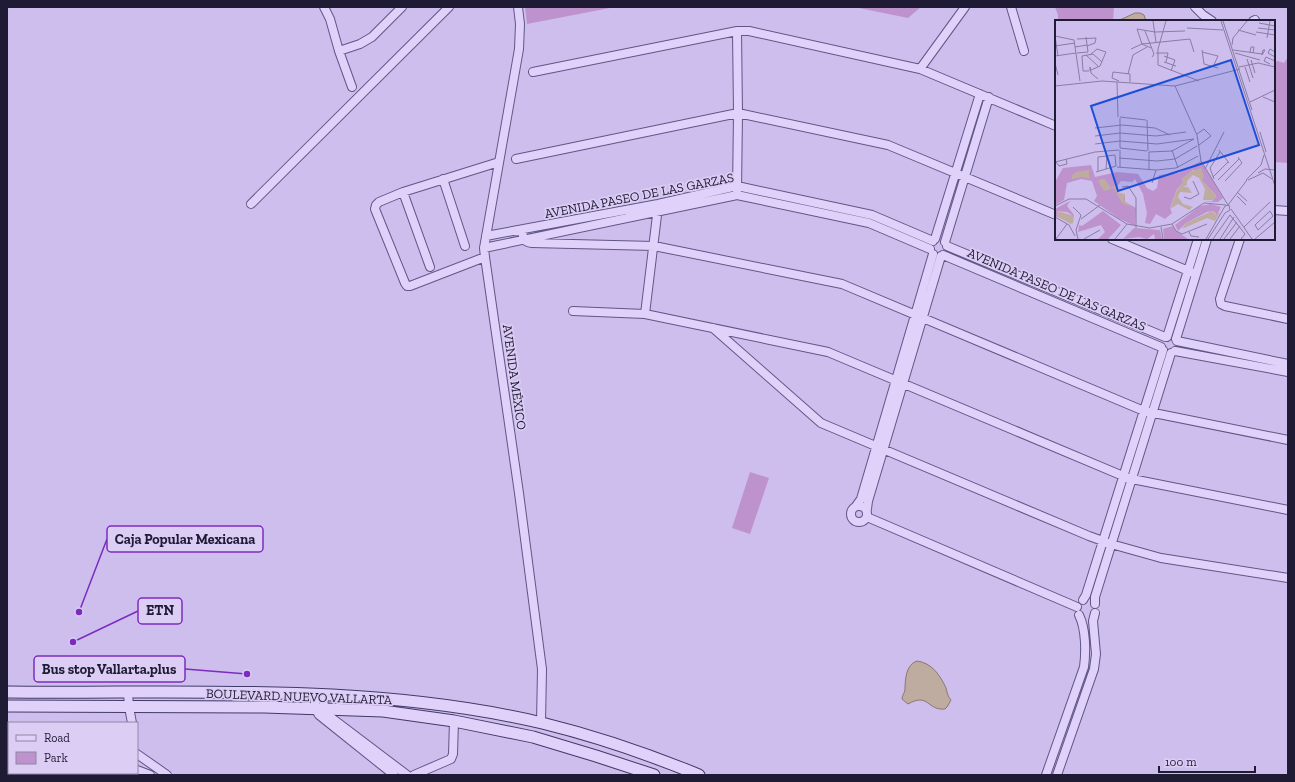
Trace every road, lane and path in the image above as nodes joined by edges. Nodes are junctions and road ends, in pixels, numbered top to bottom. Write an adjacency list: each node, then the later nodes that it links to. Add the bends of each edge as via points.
1 (324, 7): 10 (street)
2 (402, 7): 10 (street, via 372,37)
3 (449, 7): 27 (street)
4 (518, 7): 20 (street, AVENIDA MÉXICO, via 520,36)
5 (965, 7): 12 (street)
6 (1011, 7): 11 (street)
7 (1195, 7): 8 (street)
8 (1210, 20)
9 (737, 31): 12 (street, via 749,31); 13 (street); 17 (street)
10 (339, 51): 14 (street)
11 (1024, 51)
12 (920, 69): 15 (street)
13 (533, 72)
14 (352, 87)
15 (980, 94): 16 (street); 21 (street)
16 (988, 97): 18 (street); 22 (street)
17 (738, 113): 19 (street); 21 (street, via 888,145); 24 (street)
18 (1055, 126)
19 (516, 159)
20 (499, 162): 23 (street); 35 (street, AVENIDA MÉXICO)
21 (956, 174): 22 (street); 37 (street)
22 (965, 176): 32 (street); 43 (street)
23 (443, 179): 25 (street); 44 (street)
24 (737, 186): 26 (street); 28 (street, AVENIDA PASEO DE LAS GARZAS); 37 (street, AVENIDA PASEO DE LAS GARZAS, via 872,215)
25 (403, 192): 48 (street, via 379,202 375,209 407,286); 49 (street)
26 (737, 196): 31 (street, AVENIDA PASEO DE LAS GARZAS); 47 (street, AVENIDA PASEO DE LAS GARZAS, via 869,223)
27 (251, 204)
28 (658, 204): 31 (street); 33 (street, AVENIDA PASEO DE LAS GARZAS)
29 (1275, 210): 30 (street)
30 (1288, 211)
31 (658, 212): 34 (street, AVENIDA PASEO DE LAS GARZAS); 45 (street)
32 (1055, 215)
33 (522, 230): 35 (street, AVENIDA PASEO DE LAS GARZAS); 36 (street)
34 (549, 234): 36 (street, AVENIDA PASEO DE LAS GARZAS); 42 (street)
35 (486, 236): 46 (street, AVENIDA MÉXICO)
36 (524, 240): 42 (street); 46 (street, AVENIDA PASEO DE LAS GARZAS)
37 (934, 240): 43 (street, AVENIDA PASEO DE LAS GARZAS, via 941,239); 47 (street, via 931,243)
38 (1114, 240): 50 (street)
39 (1198, 240): 50 (street)
40 (1207, 240): 50 (street)
41 (1240, 240): 54 (street, via 1220,299 1221,304)
42 (551, 244): 45 (street)
43 (946, 244): 47 (street, via 947,250); 56 (street, AVENIDA PASEO DE LAS GARZAS)
44 (465, 246)
45 (654, 246): 52 (street); 53 (street, via 842,284)
46 (484, 248): 48 (street, AVENIDA MÉXICO)
47 (937, 253): 53 (street); 58 (street, AVENIDA PASEO DE LAS GARZAS)
48 (485, 257): 88 (street, AVENIDA MÉXICO, via 542,669)
49 (430, 267)
50 (1192, 272): 56 (street); 57 (street)
51 (573, 311): 52 (street)
52 (646, 314): 55 (street)
53 (919, 316): 61 (street); 62 (street)
54 (1288, 319)
55 (712, 327): 61 (street, via 828,352); 64 (street, via 821,424)
56 (1166, 337): 57 (street, AVENIDA PASEO DE LAS GARZAS, via 1173,337); 58 (street, via 1163,340)
57 (1176, 340): 58 (street, via 1178,345); 59 (street)
58 (1168, 350): 60 (street, AVENIDA PASEO DE LAS GARZAS); 62 (street)
59 (1288, 364)
60 (1288, 372)
61 (899, 382): 64 (street); 65 (street)
62 (1148, 412): 63 (street); 65 (street); 66 (street)
63 (1288, 440)
64 (880, 448): 67 (street); 69 (street); 70 (street)
65 (1124, 476): 66 (street); 70 (street)
66 (1132, 479): 68 (street); 71 (street)
67 (856, 506): 69 (street, via 864,506); 69 (street, via 851,512 853,520 864,521)
68 (1288, 510)
69 (867, 513): 75 (street)
70 (1103, 541): 71 (street); 73 (street)
71 (1111, 544): 72 (street, via 1161,558); 74 (street)
72 (1288, 578)
73 (1083, 600): 74 (street, via 1092,600); 75 (street)
74 (1095, 604): 76 (street)
75 (1077, 607): 77 (street)
76 (1096, 613): 77 (street, via 1088,618); 79 (street, via 1093,621 1096,654)
77 (1080, 615): 78 (street, via 1083,622)
78 (1084, 667): 79 (street); 90 (street)
79 (1094, 669): 91 (street)
80 (7, 692): 81 (main road, BOULEVARD NUEVO VALLARTA)
81 (128, 693): 82 (main road, BOULEVARD NUEVO VALLARTA); 84 (street)
82 (319, 694): 85 (street); 88 (main road, BOULEVARD NUEVO VALLARTA, via 434,704)
83 (7, 706): 84 (main road, BOULEVARD NUEVO VALLARTA)
84 (129, 707): 85 (main road, BOULEVARD NUEVO VALLARTA); 87 (street)
85 (319, 708): 86 (main road, BOULEVARD NUEVO VALLARTA, via 383,711); 95 (street, via 319,715 324,720); 96 (street)
86 (454, 721): 97 (street, via 451,759); 98 (main road, BOULEVARD NUEVO VALLARTA, via 562,745)
87 (132, 722)
88 (541, 723): 99 (main road, BOULEVARD NUEVO VALLARTA, via 625,747)
89 (138, 755): 94 (street)
90 (1052, 756): 91 (street); 100 (street)
91 (1063, 760): 101 (street)
92 (138, 770): 93 (street)
93 (150, 775)
94 (167, 775)
95 (394, 775)
96 (407, 775)
97 (414, 775)
98 (654, 775)
99 (699, 775)
100 (1046, 775)
101 (1058, 775)

